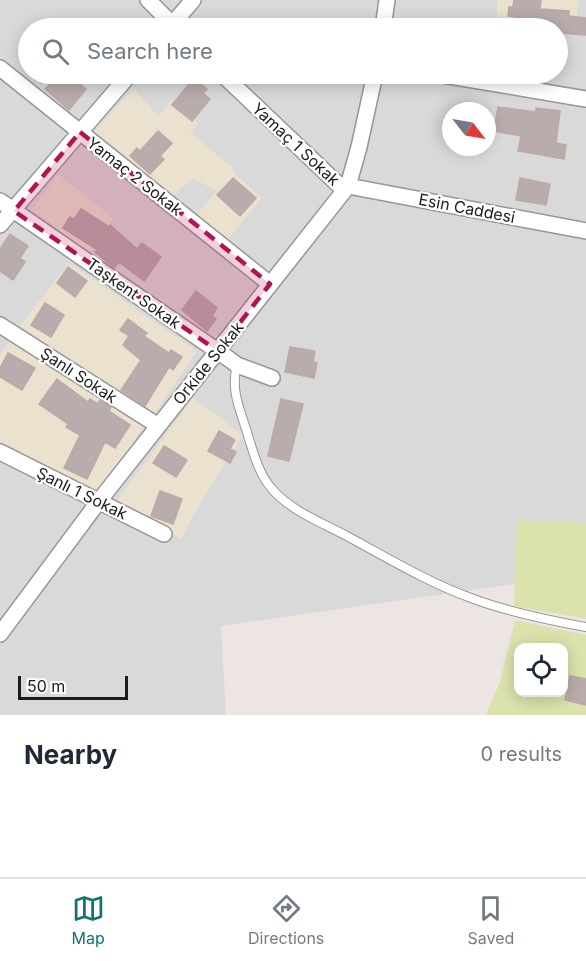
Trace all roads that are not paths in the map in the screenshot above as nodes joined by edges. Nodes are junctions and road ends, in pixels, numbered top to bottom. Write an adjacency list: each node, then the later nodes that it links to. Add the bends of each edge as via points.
1 (148, 0): 4 (street)
2 (193, 0): 5 (street)
3 (387, 0): 6 (street)
4 (164, 18)
5 (179, 18)
6 (384, 18)
7 (0, 68): 8 (street, Yamaç 2 Sokak)
8 (18, 82)
9 (20, 84): 15 (street, Yamaç 2 Sokak)
10 (121, 84): 15 (street)
11 (233, 84): 16 (street, Yamaç 1 Sokak)
12 (373, 84): 16 (street, Orkide Sokak, via 358,154)
13 (497, 84): 14 (street)
14 (586, 99)
15 (80, 132): 18 (street); 21 (street, Yamaç 2 Sokak)
16 (346, 188): 20 (street, Esin Caddesi); 21 (street, Orkide Sokak)
17 (0, 201): 18 (street, Taşkent Sokak)
18 (14, 211): 19 (street); 23 (street, Taşkent Sokak)
19 (0, 225)
20 (586, 231)
21 (270, 284): 23 (street, Orkide Sokak)
22 (0, 325): 26 (street, Şanlı Sokak)
23 (218, 351): 24 (street, Taşkent Sokak); 26 (street, Orkide Sokak)
24 (237, 365): 25 (street, Taşkent Sokak); 31 (lane, via 233,387 254,453 271,488 283,499 403,566 470,598)
25 (272, 378)
26 (157, 425): 28 (street, Orkide Sokak)
27 (0, 452): 28 (street, Şanlı 1 Sokak)
28 (99, 501): 29 (street, Şanlı 1 Sokak); 30 (street, Orkide Sokak)
29 (164, 534)
30 (6, 619): 32 (street, Orkide Sokak)
31 (586, 627)
32 (0, 634)

